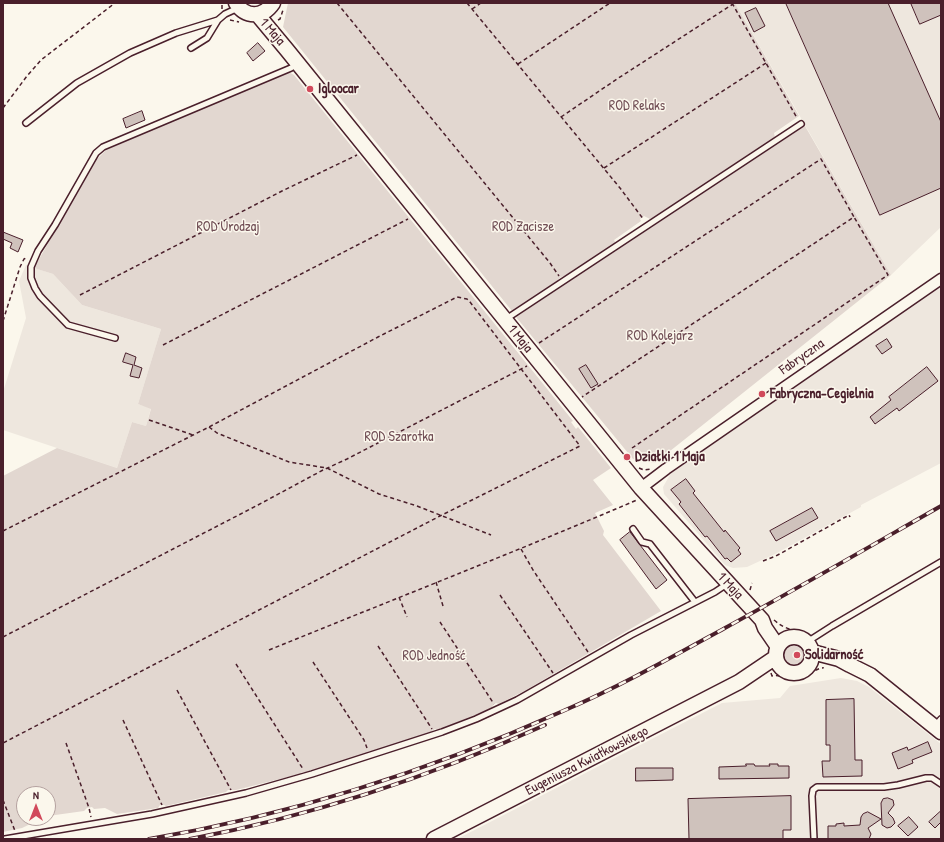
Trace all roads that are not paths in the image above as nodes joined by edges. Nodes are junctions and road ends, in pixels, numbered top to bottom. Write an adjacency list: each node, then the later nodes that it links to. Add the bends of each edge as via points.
1 (237, 5): 3 (street, via 247,13); 4 (lane)
2 (275, 7): 3 (street); 6 (street, 1 Maja)
3 (257, 14): 6 (street, 1 Maja)
4 (218, 20): 5 (lane, via 207,38); 8 (lane, via 176,33 130,53 77,84)
5 (191, 48)
6 (288, 50): 7 (street, 1 Maja)
7 (298, 63): 11 (street, 1 Maja); 12 (lane, via 103,147 96,153 38,251 31,266 31,278 40,296 68,325)
8 (26, 123)
9 (801, 124): 11 (lane)
10 (941, 278): 13 (street, Fabryczna, via 666,469)
11 (505, 320): 13 (street, 1 Maja)
12 (114, 338)
13 (644, 492): 16 (street, 1 Maja)
14 (633, 529): 17 (lane, via 642,542 650,544)
15 (941, 562): 18 (lane, via 832,626)
16 (728, 583): 17 (lane); 19 (street, 1 Maja, via 768,619 768,632)
17 (695, 602): 22 (lane, via 498,710 371,756 233,796 163,812)
18 (813, 652): 19 (street, via 797,637); 19 (street, via 803,672 797,673 786,672); 20 (street, via 870,675)
19 (779, 657): 23 (street, Eugeniusza Kwiatkowskiego, via 739,682)
20 (939, 726)
21 (941, 784): 24 (lane, via 932,778 926,778 884,787 817,787 813,790 812,796)
22 (5, 839)
23 (434, 839)
24 (814, 839)

